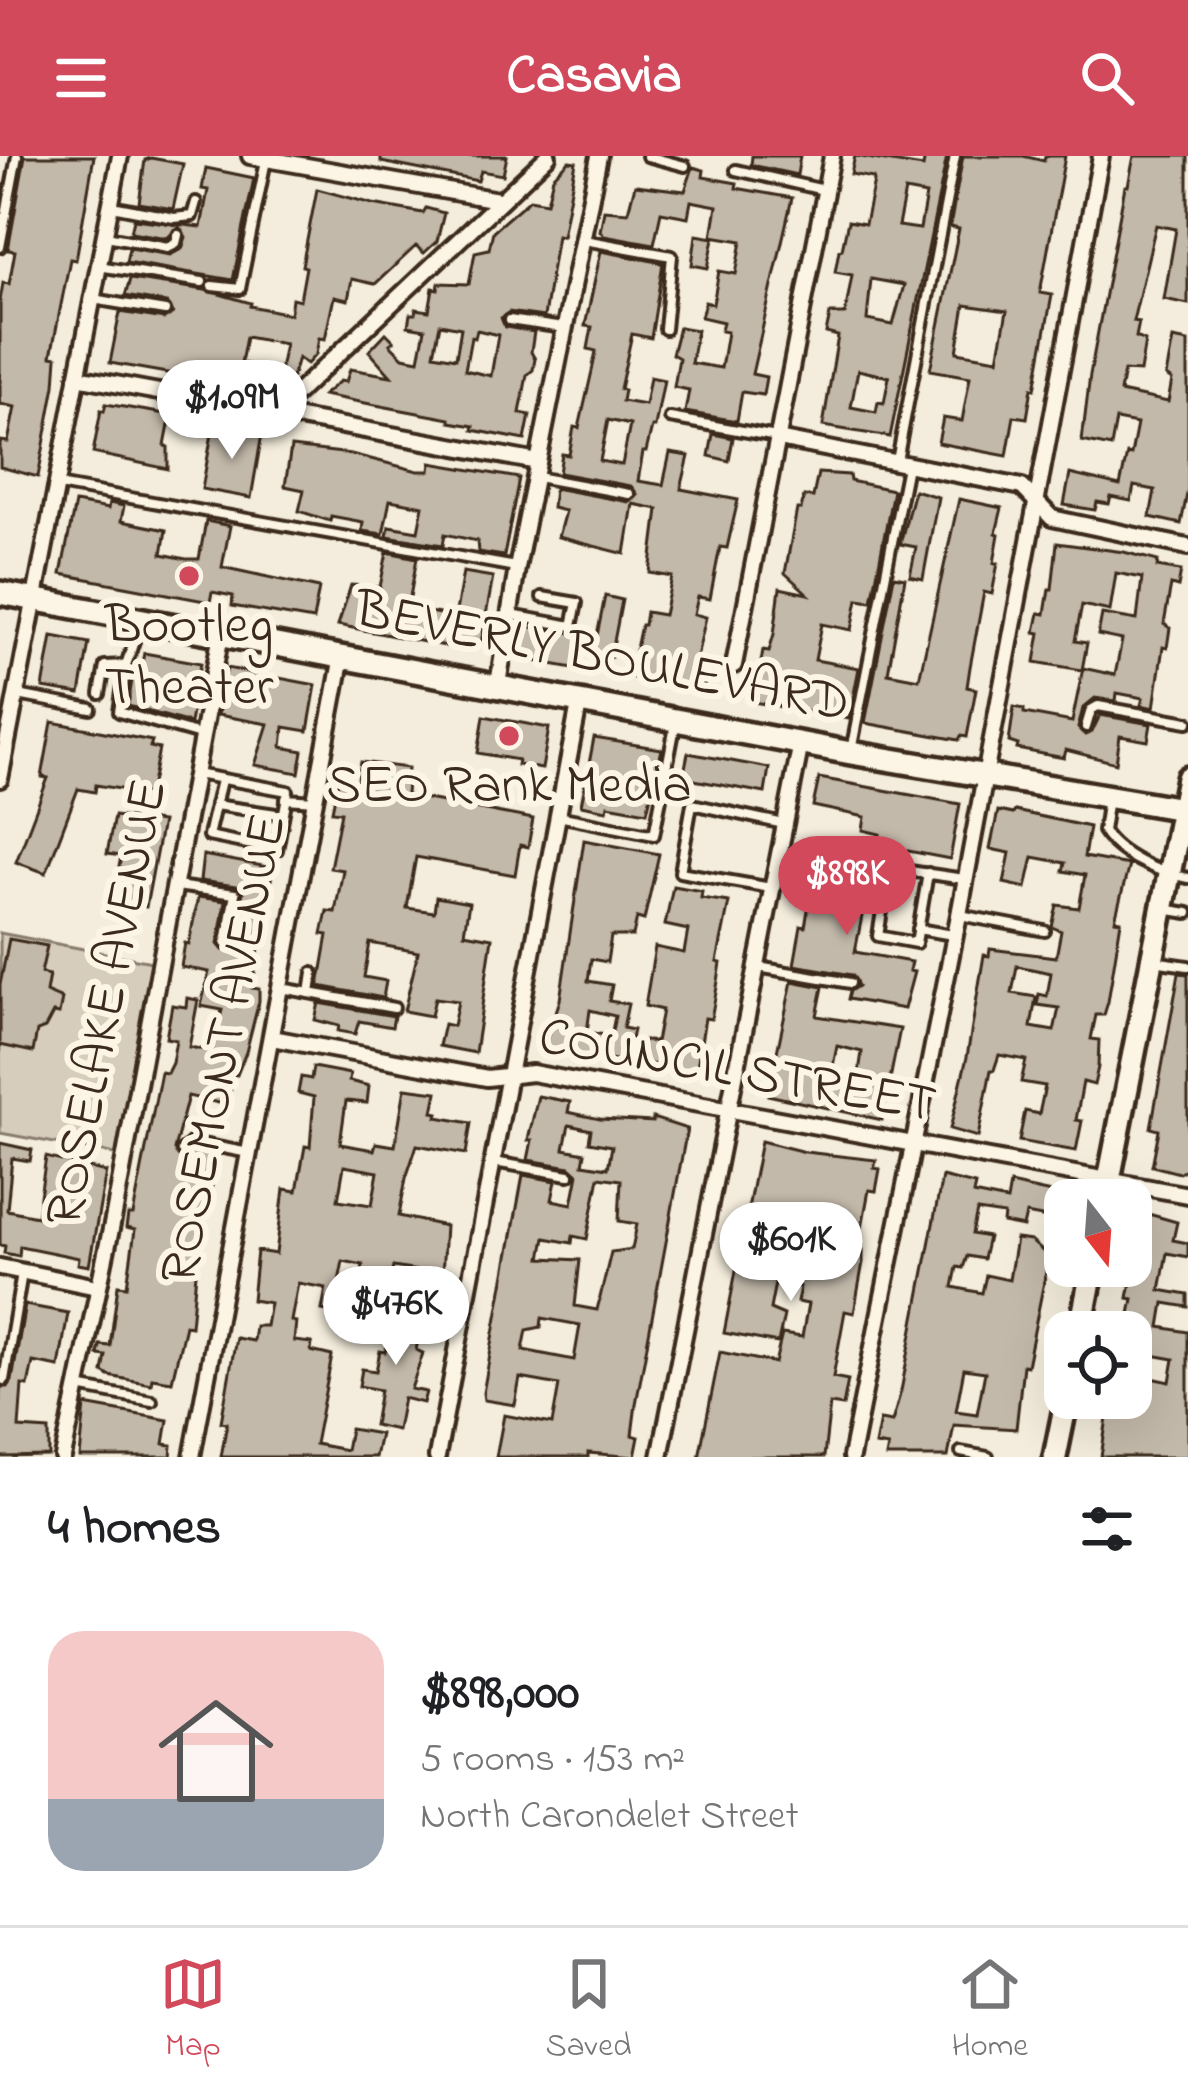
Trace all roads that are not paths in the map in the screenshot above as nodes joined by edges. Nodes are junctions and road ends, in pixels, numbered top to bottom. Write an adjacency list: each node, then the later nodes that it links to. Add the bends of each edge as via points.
1 (16, 156): 20 (lane)
2 (120, 156): 16 (street)
3 (548, 156): 14 (street)
4 (599, 156): 19 (street)
5 (647, 156): 11 (lane)
6 (832, 156): 13 (street)
7 (955, 156): 31 (lane)
8 (1101, 156): 35 (street)
9 (259, 157): 10 (street); 21 (lane, via 240,289)
10 (287, 159): 14 (street)
11 (685, 166)
12 (736, 170): 13 (lane)
13 (825, 190): 30 (street)
14 (498, 200): 28 (street)
15 (196, 202): 16 (lane, via 192,216 174,218)
16 (110, 206): 18 (street)
17 (178, 235): 18 (lane, via 168,247)
18 (104, 236): 21 (street)
19 (583, 239): 25 (street); 26 (lane, via 671,256)
20 (0, 247)
21 (98, 266): 22 (street)
22 (92, 299): 23 (lane); 27 (street)
23 (165, 310)
24 (509, 320): 25 (lane)
25 (565, 328): 32 (street)
26 (665, 328)
27 (77, 377): 28 (street); 33 (street)
28 (277, 412): 32 (street)
29 (670, 418): 30 (lane)
30 (778, 438): 31 (street); 46 (street)
31 (902, 463): 35 (street, via 1022,487); 57 (lane)
32 (537, 469): 34 (lane); 37 (street)
33 (57, 485): 37 (lane); 40 (street)
34 (629, 494)
35 (1036, 502): 36 (street, via 1052,518); 60 (street)
36 (1188, 547)
37 (518, 568): 41 (street)
38 (0, 592): 40 (main road, BEVERLY BOULEVARD)
39 (542, 597): 41 (lane, via 577,603 572,626)
40 (35, 598): 42 (main road, BEVERLY BOULEVARD); 49 (street)
41 (511, 615): 47 (street)
42 (141, 619): 43 (main road, BEVERLY BOULEVARD); 45 (lane)
43 (221, 634): 44 (main road, BEVERLY BOULEVARD); 55 (street, ROSELAKE AVENUE)
44 (342, 656): 47 (main road, BEVERLY BOULEVARD); 65 (street, ROSEMONT AVENUE)
45 (126, 665): 48 (lane, via 105,666); 55 (lane, via 119,712)
46 (734, 665)
47 (498, 684): 50 (main road, BEVERLY BOULEVARD)
48 (100, 694)
49 (16, 695): 51 (lane); 59 (street)
50 (580, 699): 52 (main road, BEVERLY BOULEVARD); 69 (street)
51 (91, 709)
52 (676, 718): 56 (main road, BEVERLY BOULEVARD); 69 (lane, via 654,835)
53 (1188, 722): 54 (lane, via 1098,706)
54 (1086, 727)
55 (200, 735): 58 (street, ROSELAKE AVENUE)
56 (801, 743): 57 (main road, BEVERLY BOULEVARD); 70 (street)
57 (851, 753): 60 (main road, BEVERLY BOULEVARD)
58 (195, 774): 62 (lane); 74 (street, ROSELAKE AVENUE)
59 (0, 775)
60 (984, 775): 64 (main road, BEVERLY BOULEVARD); 73 (street)
61 (1188, 778): 67 (main road)
62 (221, 780): 63 (lane); 66 (lane)
63 (287, 795): 65 (lane); 68 (lane)
64 (1108, 796): 67 (main road, BEVERLY BOULEVARD); 72 (lane, via 1103,831 1113,846)
65 (315, 801): 88 (street, ROSEMONT AVENUE)
66 (215, 805): 68 (lane); 68 (lane, via 208,836 277,850)
67 (1185, 809): 72 (main road)
68 (283, 815)
69 (558, 816): 92 (street)
70 (785, 825): 75 (street); 75 (lane, via 692,804 680,872)
71 (928, 873): 73 (lane); 79 (lane); 79 (lane, via 889,868 878,936 916,943)
72 (1178, 877): 76 (main road)
73 (964, 879): 78 (street)
74 (174, 886): 82 (lane, via 235,894); 105 (street, ROSELAKE AVENUE)
75 (773, 888): 85 (street)
76 (1162, 908): 77 (lane); 83 (main road)
77 (1188, 913)
78 (959, 915): 80 (lane); 81 (street)
79 (918, 929): 81 (lane)
80 (1045, 932)
81 (955, 935): 94 (street)
82 (226, 942)
83 (1152, 961): 84 (lane); 100 (main road)
84 (1188, 966)
85 (758, 967): 87 (lane); 93 (street)
86 (314, 973): 89 (lane)
87 (850, 983)
88 (281, 988): 89 (lane); 91 (street, ROSEMONT AVENUE)
89 (310, 993): 90 (lane)
90 (394, 1008)
91 (272, 1038): 92 (street, COUNCIL STREET, via 487,1078); 96 (street, ROSEMONT AVENUE)
92 (508, 1075): 93 (street, COUNCIL STREET); 97 (street)
93 (730, 1111): 94 (street, COUNCIL STREET); 114 (street)
94 (913, 1146): 99 (street, COUNCIL STREET); 115 (street)
95 (182, 1151): 96 (lane, via 192,1142)
96 (250, 1153): 112 (street, ROSEMONT AVENUE)
97 (492, 1162): 98 (lane); 113 (street)
98 (569, 1175)
99 (1055, 1179)
100 (1109, 1179)
101 (1152, 1194): 102 (street, COUNCIL STREET)
102 (1188, 1196)
103 (0, 1268): 104 (street)
104 (22, 1272): 105 (street); 106 (lane)
105 (97, 1286): 107 (street, ROSELAKE AVENUE)
106 (4, 1380)
107 (76, 1387): 108 (lane); 111 (street, ROSELAKE AVENUE)
108 (152, 1402)
109 (1063, 1419): 117 (main road)
110 (962, 1452): 116 (lane)
111 (63, 1457)
112 (191, 1457)
113 (436, 1457)
114 (660, 1457)
115 (850, 1457)
116 (988, 1457)
117 (1055, 1457)

